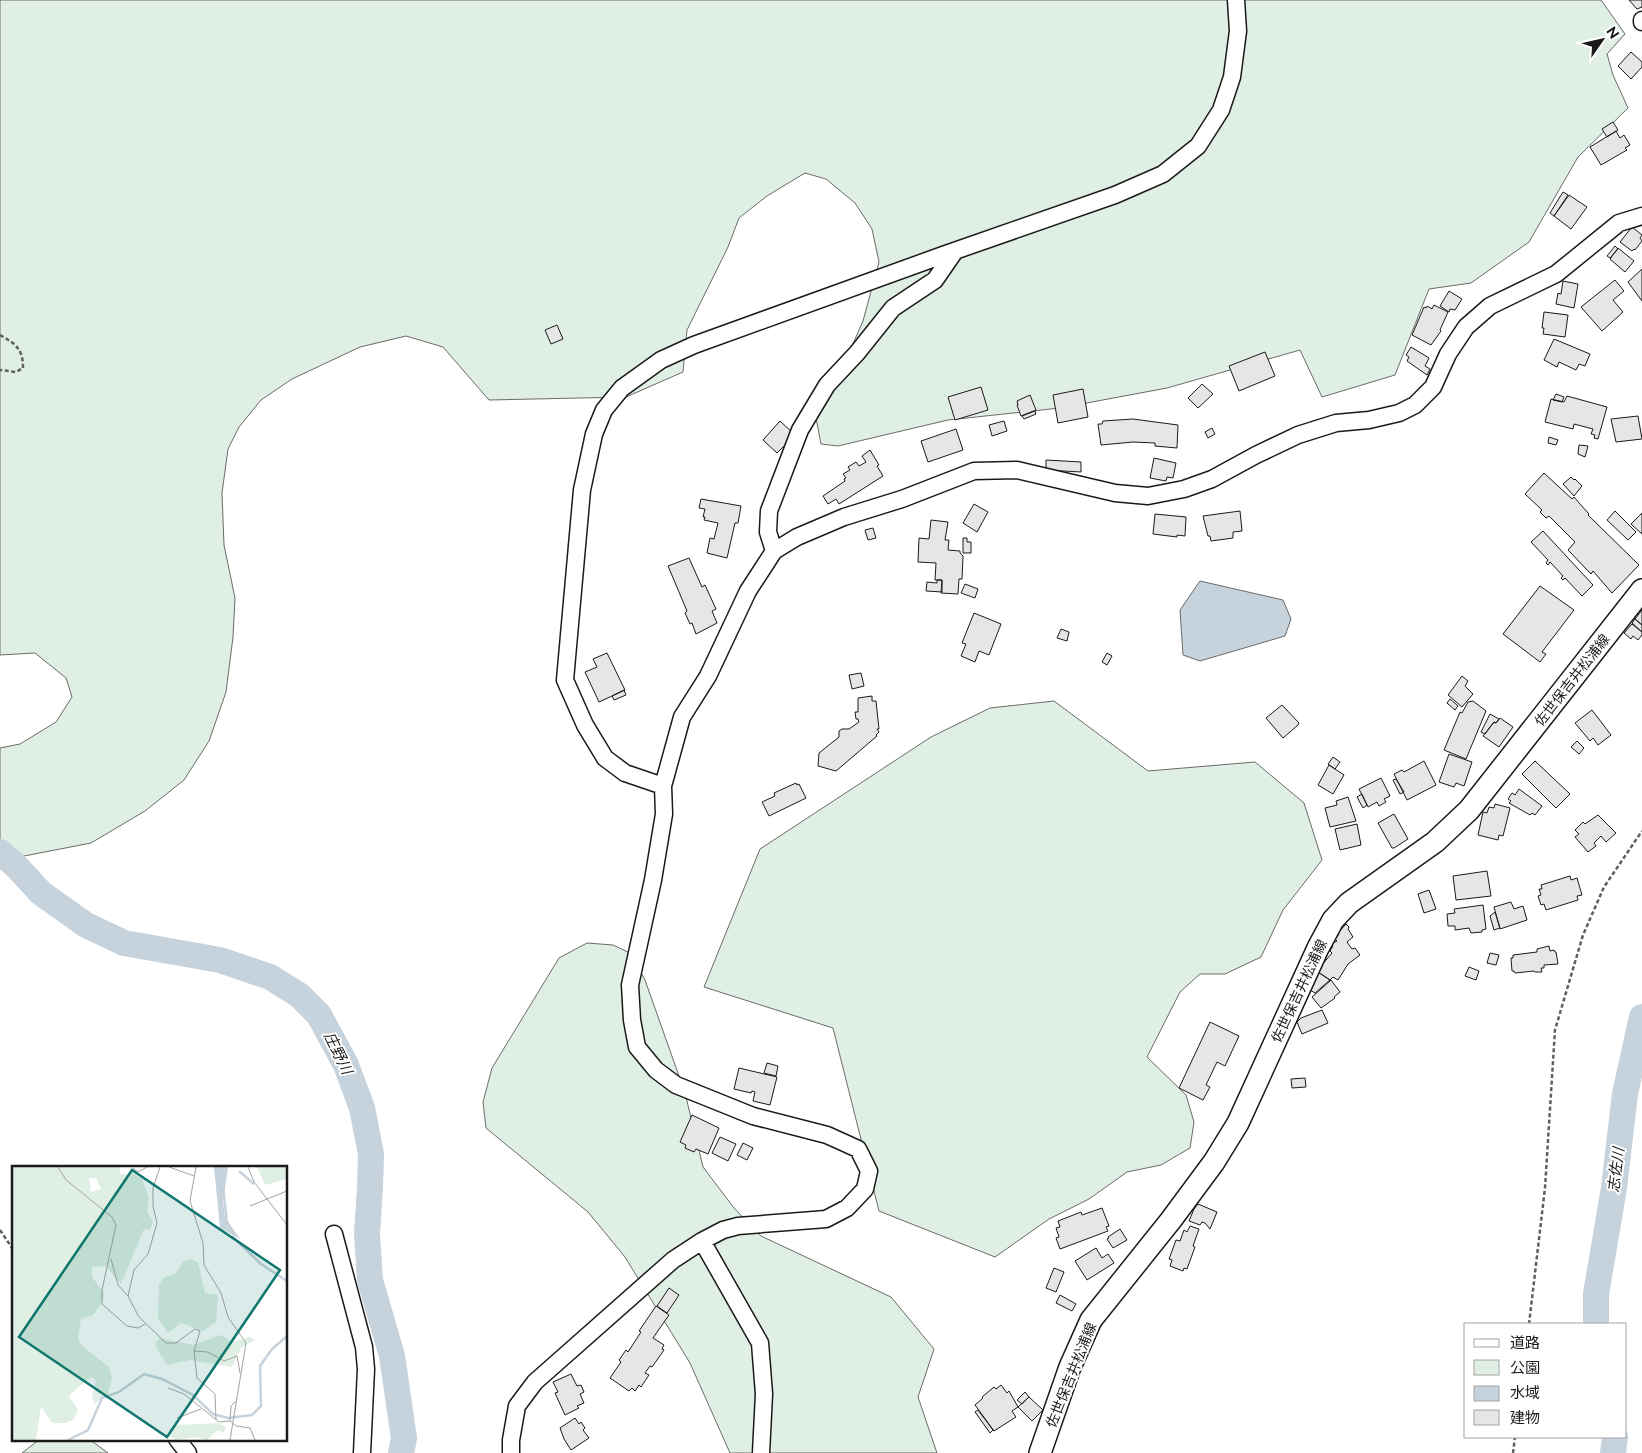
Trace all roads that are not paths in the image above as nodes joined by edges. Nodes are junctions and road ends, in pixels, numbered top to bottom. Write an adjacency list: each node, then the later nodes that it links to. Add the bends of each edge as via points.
1 (1236, 0): 3 (street, via 1238,31 1232,77 1221,110 1198,146 1163,174 1115,195)
2 (1642, 216): 4 (street, via 1619,223 1556,274 1490,306 1466,327 1448,354 1433,387 1416,405 1399,412 1298,435 1212,479 1184,490 1148,496 1115,493 1017,470 974,471 844,517 796,537)
3 (955, 250): 4 (street, via 935,280 892,308 857,353 827,384 800,430 769,511 768,532); 6 (street, via 694,344 661,360 635,378 604,410 594,434 582,490 565,680 585,725 605,758 625,774)
4 (774, 551): 6 (street, via 748,591 708,676 682,717)
5 (1642, 590): 14 (main road, 佐世保吉井松浦線, via 1469,810 1435,842 1349,903 1333,920 1224,1147 1091,1320 1070,1367)
6 (663, 786): 8 (street, via 664,814 630,985 637,1047 656,1070 676,1084 753,1116 827,1136 858,1149 869,1171 865,1189 847,1208 826,1219 738,1226)
7 (334, 1234): 11 (street, via 364,1347)
8 (702, 1241): 12 (street, via 673,1260 535,1382 518,1406); 13 (street, via 760,1343 764,1394)
9 (178, 1440): 10 (street)
10 (188, 1453)
11 (362, 1453)
12 (511, 1453)
13 (761, 1453)
14 (1040, 1453)

